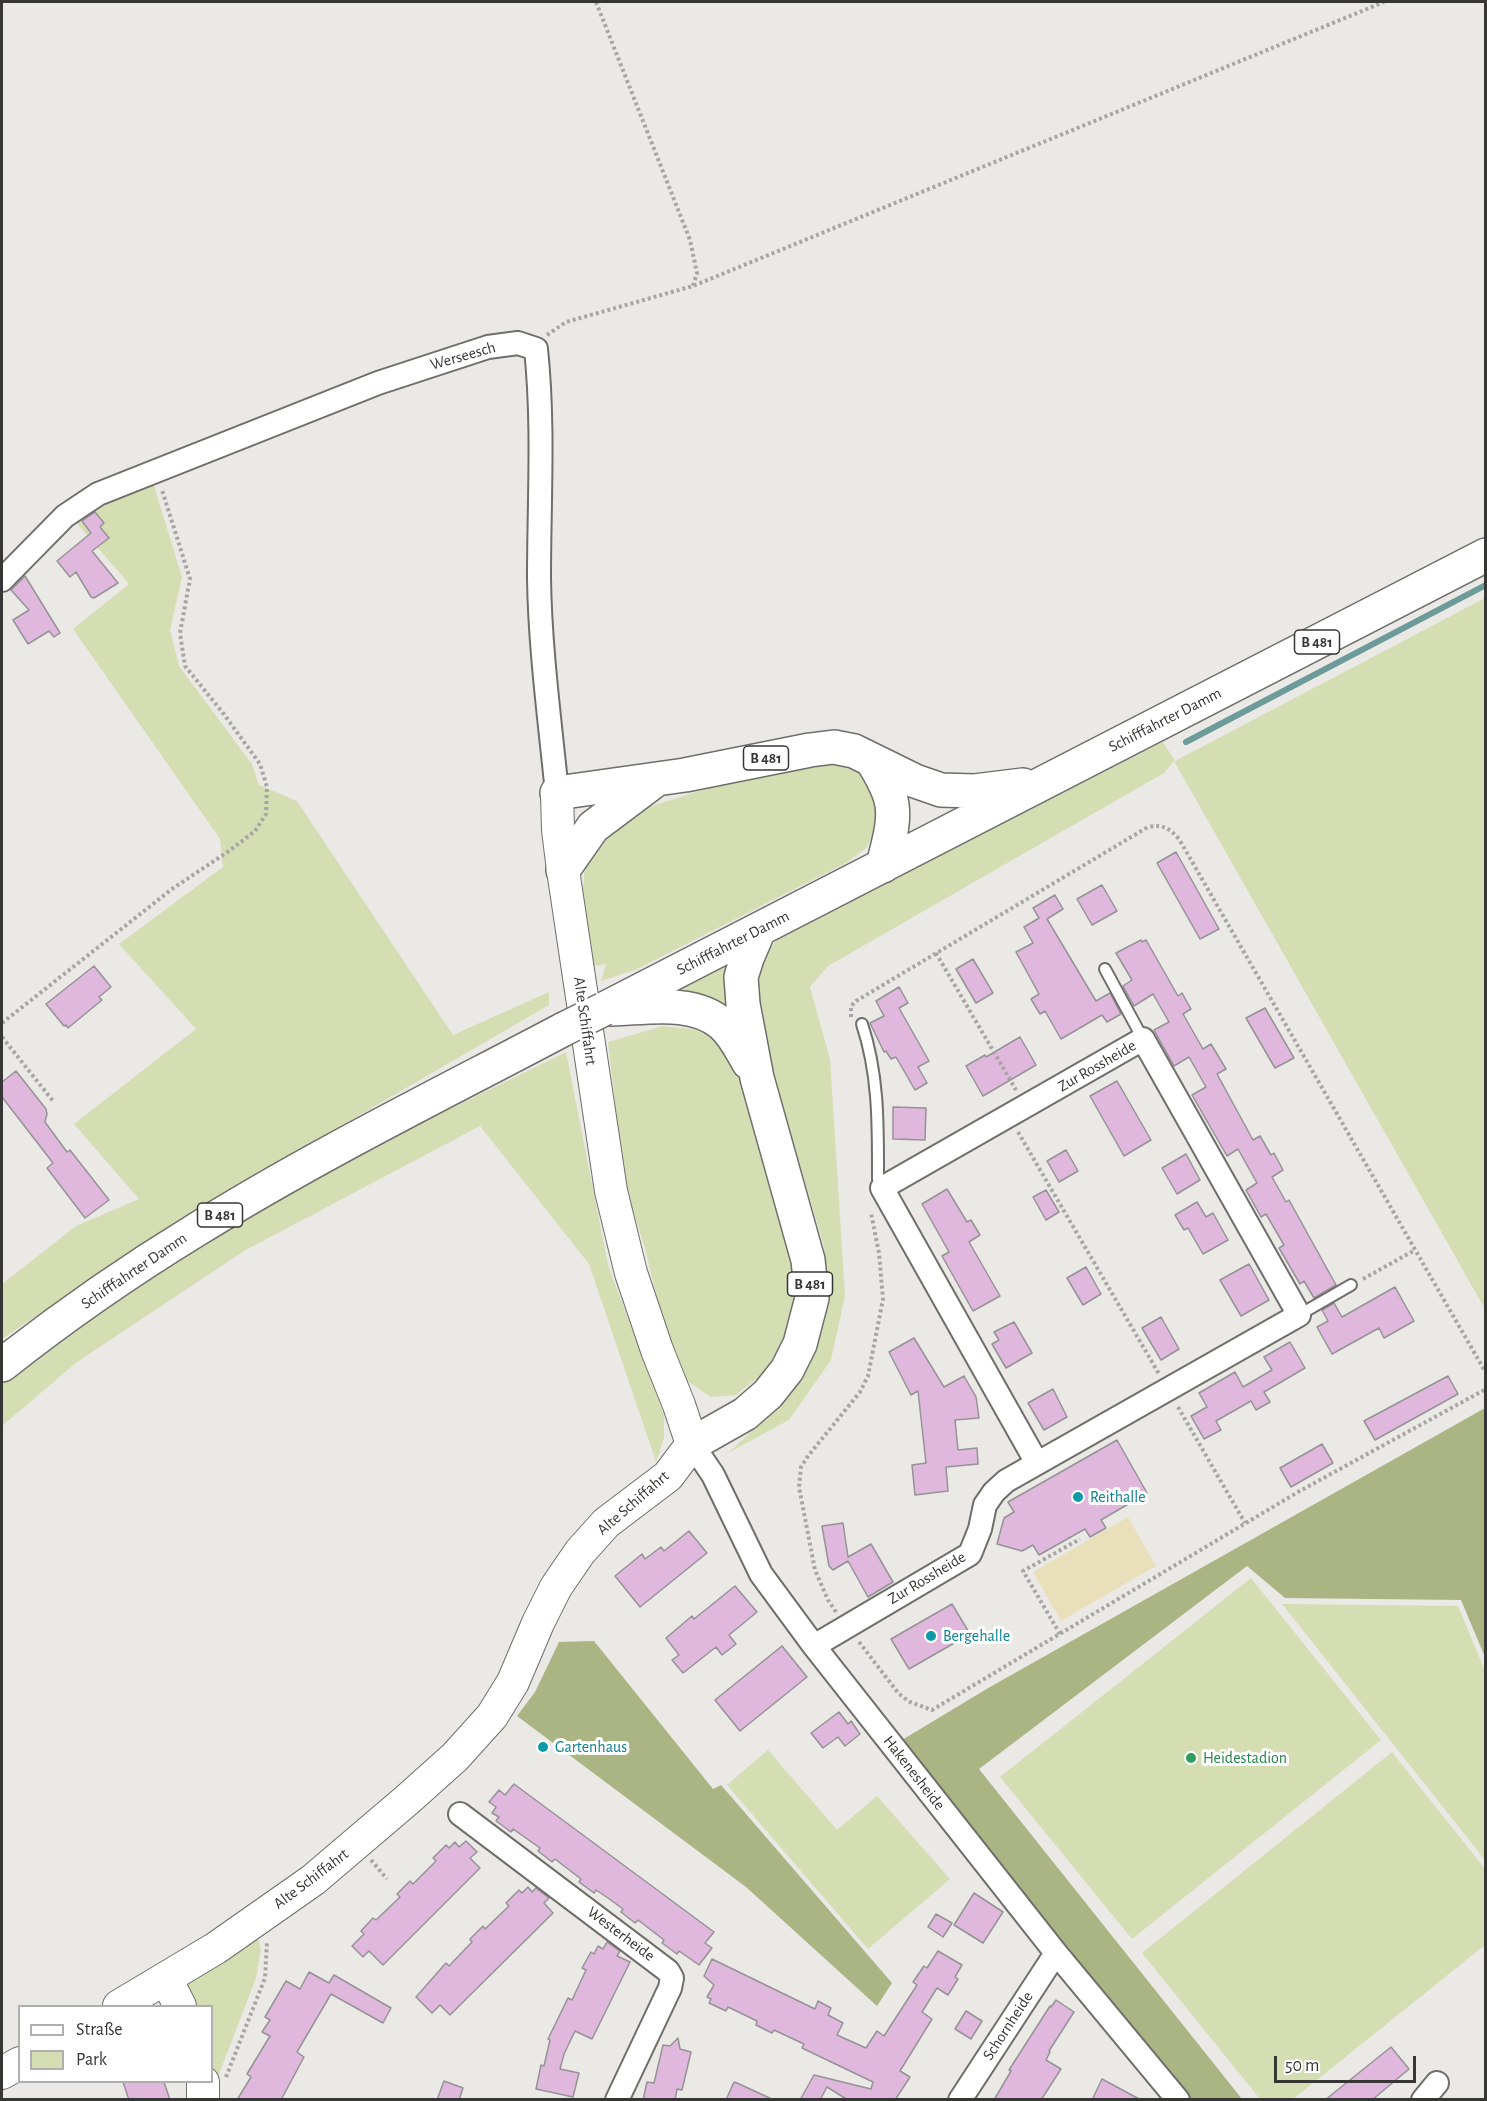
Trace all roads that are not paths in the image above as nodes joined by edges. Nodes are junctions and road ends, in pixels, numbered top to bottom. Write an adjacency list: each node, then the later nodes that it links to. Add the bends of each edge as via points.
1 (1485, 555): 5 (highway, Schifffahrter Damm / B 481)
2 (2, 580): 6 (street, Werseesch, via 65,516 98,494 378,383 488,347 518,343 536,349 540,386 539,581)
3 (873, 762): 4 (highway, B 481, via 854,751 834,747); 5 (highway, B 481, via 941,790); 7 (highway, via 892,804 892,826)
4 (657, 779): 6 (highway, B 481); 8 (highway, B 481, via 593,827)
5 (1043, 783): 7 (highway, Schifffahrter Damm / B 481)
6 (557, 793): 8 (street, Alte Schiffahrt)
7 (883, 866): 9 (highway, Schifffahrter Damm / B 481)
8 (563, 870): 19 (street, Alte Schiffahrt, via 611,1191 631,1273)
9 (759, 930): 11 (highway, Schifffahrter Damm / B 481); 14 (highway, B 481, via 741,977)
10 (1105, 969): 13 (lane)
11 (604, 1009): 14 (highway, B 481, via 698,1010 722,1024); 18 (highway, Schifffahrter Damm / B 481, bridge, via 323,1157 196,1229 102,1291)
12 (857, 1024): 15 (lane, via 870,1049 878,1106 878,1179)
13 (1143, 1039): 15 (street, Zur Rossheide); 17 (street, Zur Rossheide)
14 (757, 1078): 19 (highway, B 481, via 808,1260 812,1298 800,1344 787,1370 768,1394 745,1414)
15 (882, 1188): 20 (street)
16 (1351, 1285): 17 (lane)
17 (1299, 1315): 20 (street, Zur Rossheide)
18 (2, 1365)
19 (693, 1444): 21 (street, Hakenesheide, via 713,1475 761,1574); 24 (street, Alte Schiffahrt, via 668,1476 606,1523 580,1552 556,1587 513,1682 475,1736 313,1880)
20 (1037, 1463): 21 (street, Zur Rossheide, via 994,1492 985,1505 970,1554)
21 (814, 1646): 23 (street, Hakenesheide)
22 (460, 1815): 30 (street, Westerheide, via 668,1971 672,1978)
23 (1056, 1953): 29 (street, Hakenesheide); 31 (street, Schornheide)
24 (166, 1979): 25 (street, Alte Schiffahrt); 26 (street)
25 (122, 2005)
26 (179, 2005)
27 (18, 2064): 28 (street)
28 (2, 2073)
29 (1166, 2094)
30 (617, 2100)
31 (960, 2100)

